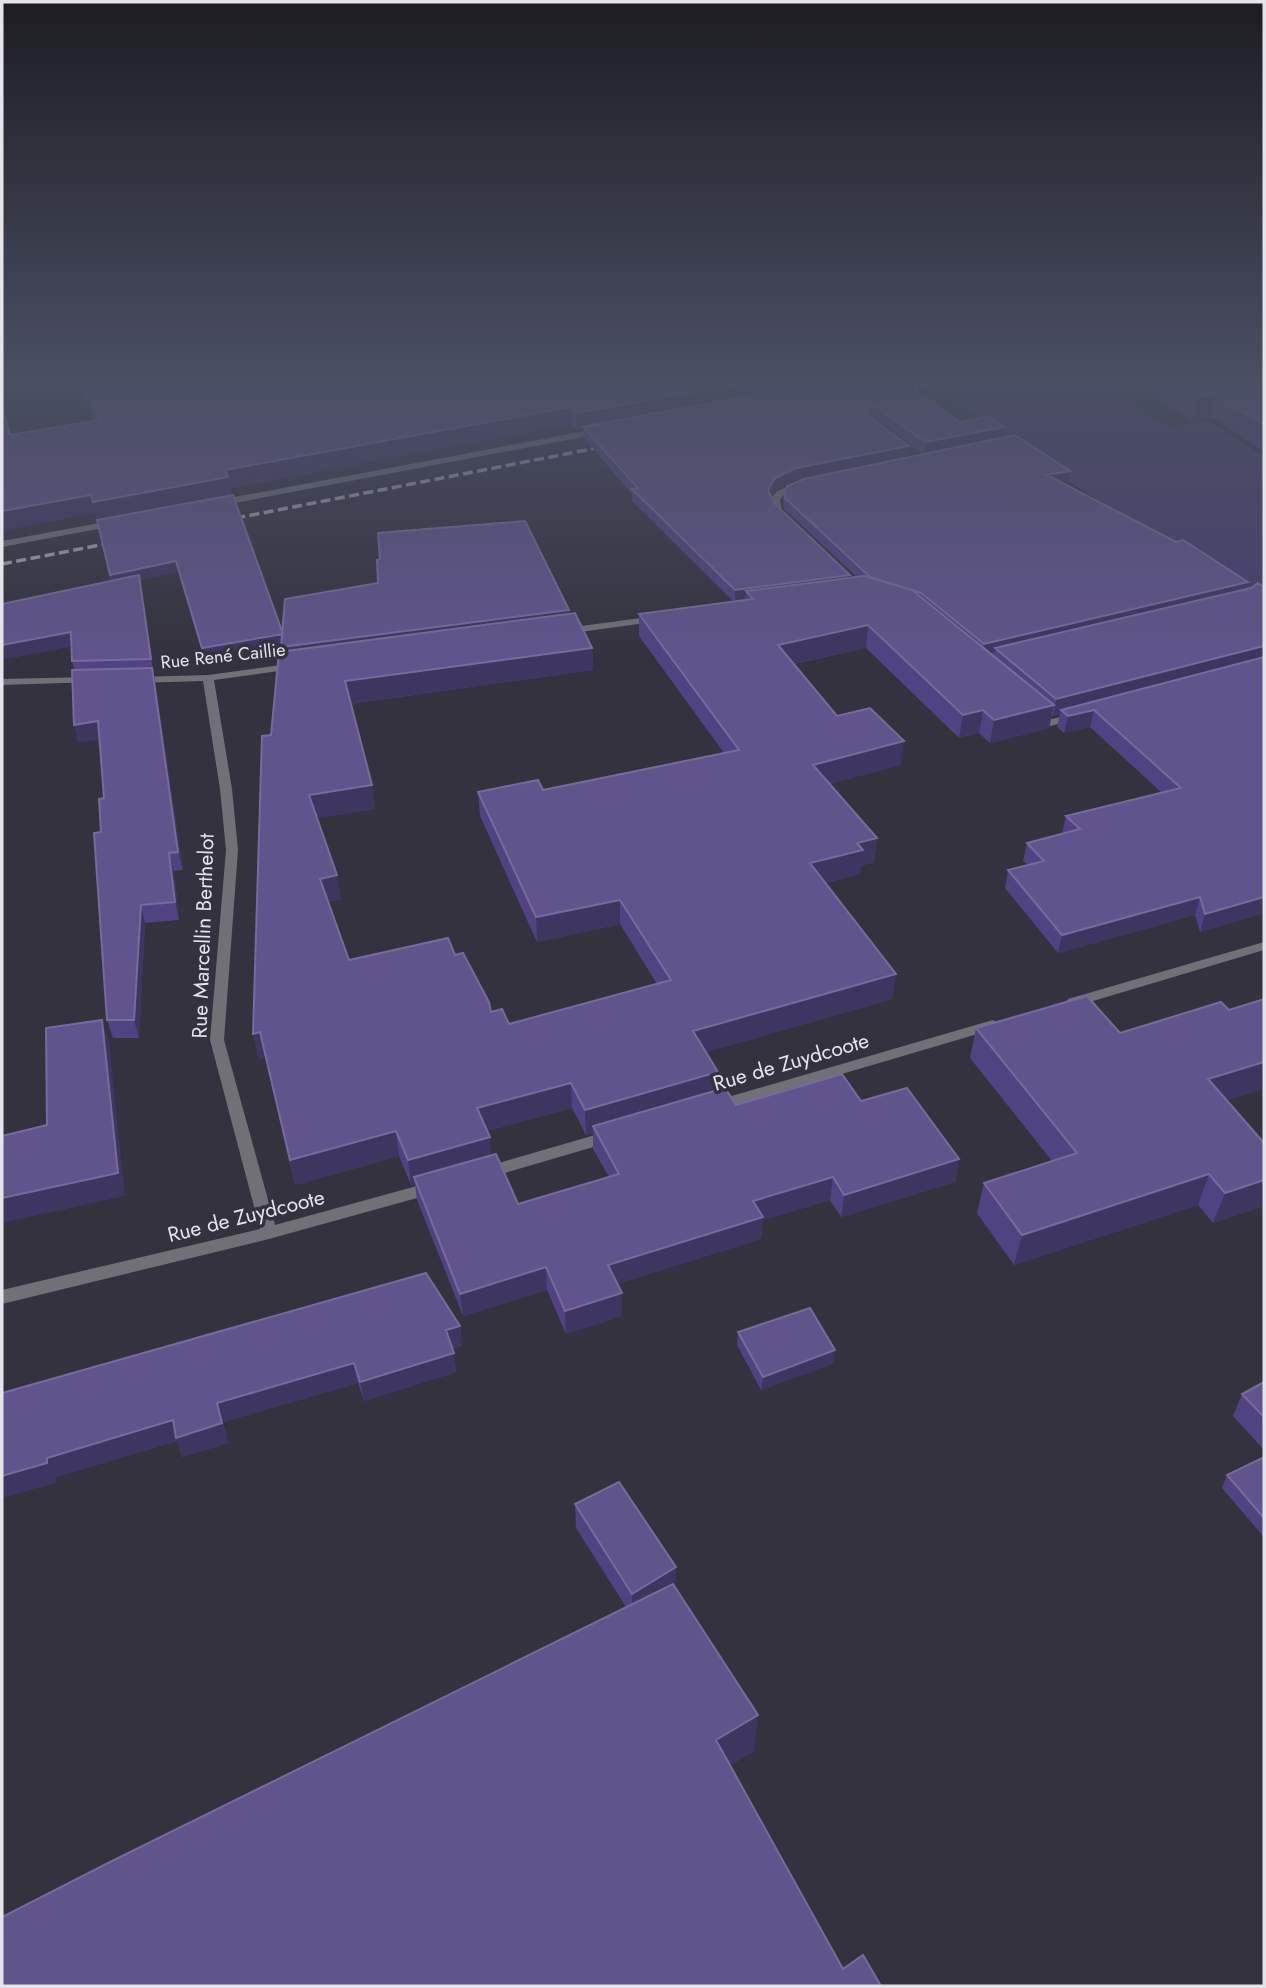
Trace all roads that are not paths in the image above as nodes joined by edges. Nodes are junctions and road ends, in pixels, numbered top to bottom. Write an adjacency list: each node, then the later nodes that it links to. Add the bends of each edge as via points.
1 (390, 471): 3 (street)
2 (812, 482): 5 (street, via 785,490 775,500 778,511)
3 (208, 505)
4 (125, 521): 6 (street)
5 (797, 529)
6 (2, 544)
7 (672, 617): 8 (street)
8 (549, 633)
9 (304, 665): 10 (street, Rue René Caillie)
10 (208, 678): 12 (street, Rue René Caillie); 23 (street, Rue Marcellin Berthelot, via 232,850 218,1040)
11 (109, 680): 13 (street)
12 (122, 680)
13 (2, 682)
14 (1030, 705): 15 (street, via 1050,723)
15 (1090, 712)
16 (1264, 946): 17 (street)
17 (1062, 1005)
18 (1011, 1020): 19 (street, Rue de Zuydcoote)
19 (699, 1111)
20 (620, 1134): 21 (street)
21 (474, 1176)
22 (448, 1183): 23 (street, Rue de Zuydcoote)
23 (269, 1233): 24 (street, Rue de Zuydcoote)
24 (2, 1297)

